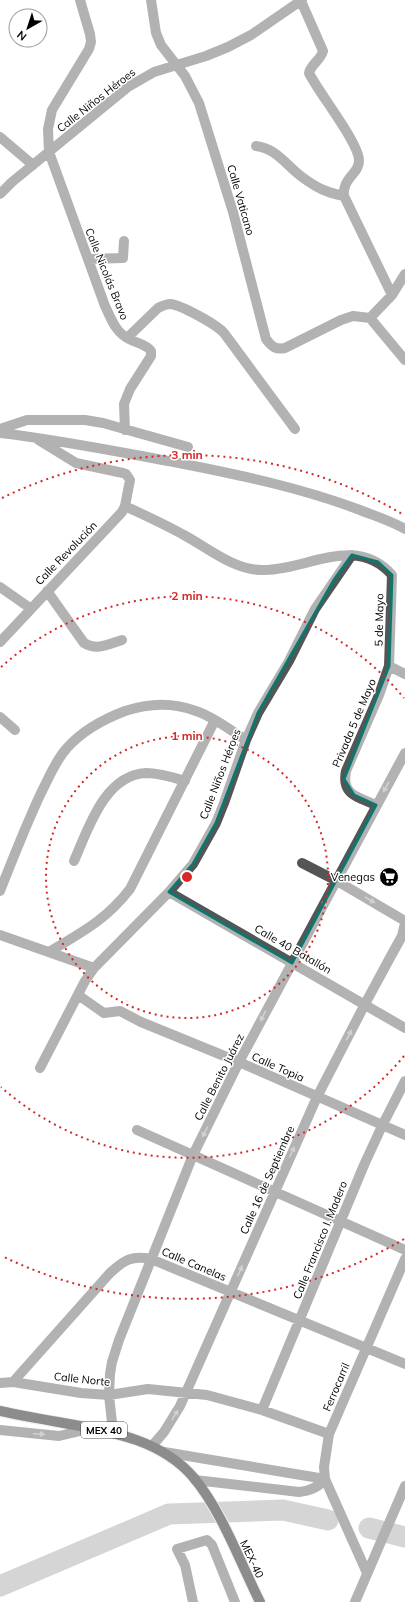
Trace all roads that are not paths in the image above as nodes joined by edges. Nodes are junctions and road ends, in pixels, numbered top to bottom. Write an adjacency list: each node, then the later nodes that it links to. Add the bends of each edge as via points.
1 (80, 0): 7 (street, Calle Nicolás Bravo, via 91,42 52,110 48,129)
2 (151, 0): 4 (street, Calle Vaticano, via 156,33 161,45)
3 (302, 0): 4 (street, Calle Niños Héroes, via 228,46 206,56); 10 (street, via 324,51 309,73 358,154 358,165 343,188)
4 (176, 64): 7 (street, Calle Niños Héroes, via 154,72 128,87); 15 (street, Calle Vaticano, via 199,102 233,212 266,340 272,347 285,348 341,320 354,316)
5 (0, 137): 8 (street)
6 (256, 146): 10 (street, via 263,147 280,157 324,192)
7 (49, 152): 8 (street, Calle Niños Héroes); 12 (street, Calle Nicolás Bravo)
8 (33, 165): 9 (street, Calle Niños Héroes)
9 (0, 194)
10 (344, 196): 14 (street)
11 (124, 241): 12 (street, via 123,258)
12 (88, 259): 16 (street, Calle Nicolás Bravo, via 114,325)
13 (405, 274): 14 (street)
14 (392, 295): 15 (street)
15 (370, 318): 17 (street)
16 (127, 338): 19 (street, via 158,308 170,304 212,323 224,333); 20 (street, Calle Nicolás Bravo, via 146,346 152,353 124,404)
17 (405, 360)
18 (0, 429): 20 (street, via 27,420 63,419 85,420)
19 (295, 429)
20 (125, 430): 23 (street)
21 (0, 433): 22 (street)
22 (34, 437): 24 (street, Calle Revolución, via 76,463 126,474 130,480); 25 (street, via 283,485 339,502)
23 (188, 448)
24 (125, 506): 26 (street, via 163,523 247,568 262,570 333,556); 28 (street, Calle Revolución)
25 (405, 528)
26 (352, 555): 32 (street, 5 de Mayo, via 378,562 392,575); 37 (street, Calle Niños Héroes, via 315,609 290,661 258,713)
27 (0, 587): 29 (street)
28 (47, 591): 29 (street, Calle Revolución); 30 (street, via 84,643 96,648)
29 (30, 608): 31 (street, Calle Revolución)
30 (122, 640)
31 (0, 642)
32 (389, 666): 33 (street); 40 (street, Privada 5 de Mayo, via 344,779 347,789 354,796)
33 (405, 674)
34 (0, 717): 36 (street)
35 (215, 720): 37 (street); 39 (street); 44 (street, via 175,705 136,707 112,716 76,739 52,771)
36 (15, 730)
37 (246, 740): 45 (street, Calle Niños Héroes, via 216,823 192,864)
38 (405, 753): 40 (street, Calle Benito Juárez, one-way to 40)
39 (185, 781): 41 (street, via 146,773 130,776 120,782 104,800); 48 (street, via 137,876 120,901 97,923)
40 (376, 804): 43 (street, Calle Benito Juárez)
41 (74, 861)
42 (302, 863): 43 (street)
43 (336, 881): 46 (street, one-way to 46); 49 (street, Calle Benito Juárez, one-way to 49)
44 (0, 891)
45 (169, 892): 49 (street, Calle 40 Batallón); 50 (street, Calle Niños Héroes)
46 (405, 922): 52 (street, Calle 16 de Septiembre, via 402,936)
47 (0, 935): 48 (street)
48 (49, 952): 50 (street)
49 (292, 963): 52 (street, Calle 40 Batallón); 54 (street, Calle Benito Juárez, one-way to 54)
50 (94, 968): 51 (street, Calle Niños Héroes)
51 (78, 995): 54 (street, Calle Topia, via 104,1013 120,1011); 55 (street, Calle Niños Héroes)
52 (365, 1004): 53 (street, Calle 40 Batallón); 57 (street, Calle 16 de Septiembre, one-way to 52)
53 (405, 1028)
54 (239, 1062): 57 (street, Calle Topia); 61 (street, Calle Benito Juárez, one-way to 61)
55 (40, 1068)
56 (405, 1081): 58 (street, Calle Francisco I. Madero)
57 (317, 1097): 58 (street, Calle Topia); 62 (street, Calle 16 de Septiembre, one-way to 57)
58 (382, 1126): 60 (street, Calle Topia); 63 (street, Calle Francisco I. Madero)
59 (137, 1130): 61 (street)
60 (405, 1135)
61 (193, 1155): 62 (street); 65 (street, Calle Benito Juárez)
62 (274, 1192): 63 (street); 67 (street, Calle 16 de Septiembre, one-way to 62)
63 (341, 1222): 64 (street); 68 (street, Calle Francisco I. Madero)
64 (405, 1250)
65 (151, 1259): 67 (street, Calle Canelas); 71 (street, Calle Canelas, via 133,1257 118,1265); 74 (street, Calle Benito Juárez, via 112,1362)
66 (405, 1259): 69 (street, Ferrocarril)
67 (231, 1292): 68 (street, Calle Canelas); 73 (street, Calle 16 de Septiembre)
68 (300, 1320): 69 (street, Calle Canelas); 75 (street, Calle Francisco I. Madero)
69 (366, 1348): 70 (street, Calle Canelas); 80 (street, Ferrocarril)
70 (405, 1364)
71 (13, 1382): 72 (street, Calle Norte); 74 (street, Calle Norte)
72 (0, 1383)
73 (186, 1392): 74 (street, Calle Norte, via 148,1390); 75 (street); 81 (street, Calle 16 de Septiembre, one-way to 73, via 173,1419)
74 (109, 1395): 79 (street, Calle Benito Juárez)
75 (262, 1410): 80 (street)
76 (0, 1411): 77 (main road, MEX 40)
77 (93, 1428): 78 (street, one-way to 77, via 59,1436); 79 (main road, MEX 40)
78 (0, 1430)
79 (113, 1432): 81 (main road, MEX 40)
80 (329, 1434): 83 (street, Ferrocarril, via 324,1467)
81 (152, 1446): 82 (main road, MEX 40)
82 (164, 1452): 83 (street); 84 (main road, MEX 40)
83 (325, 1479): 84 (street, via 321,1484 299,1492); 86 (street, Ferrocarril)
84 (195, 1480): 89 (main road, MEX-40 / MEX 40, via 211,1503)
85 (405, 1486): 86 (street)
86 (367, 1573): 90 (street)
87 (192, 1602): 88 (street, via 185,1565 177,1549 207,1540 212,1545)
88 (235, 1602)
89 (260, 1602)
90 (355, 1602)

